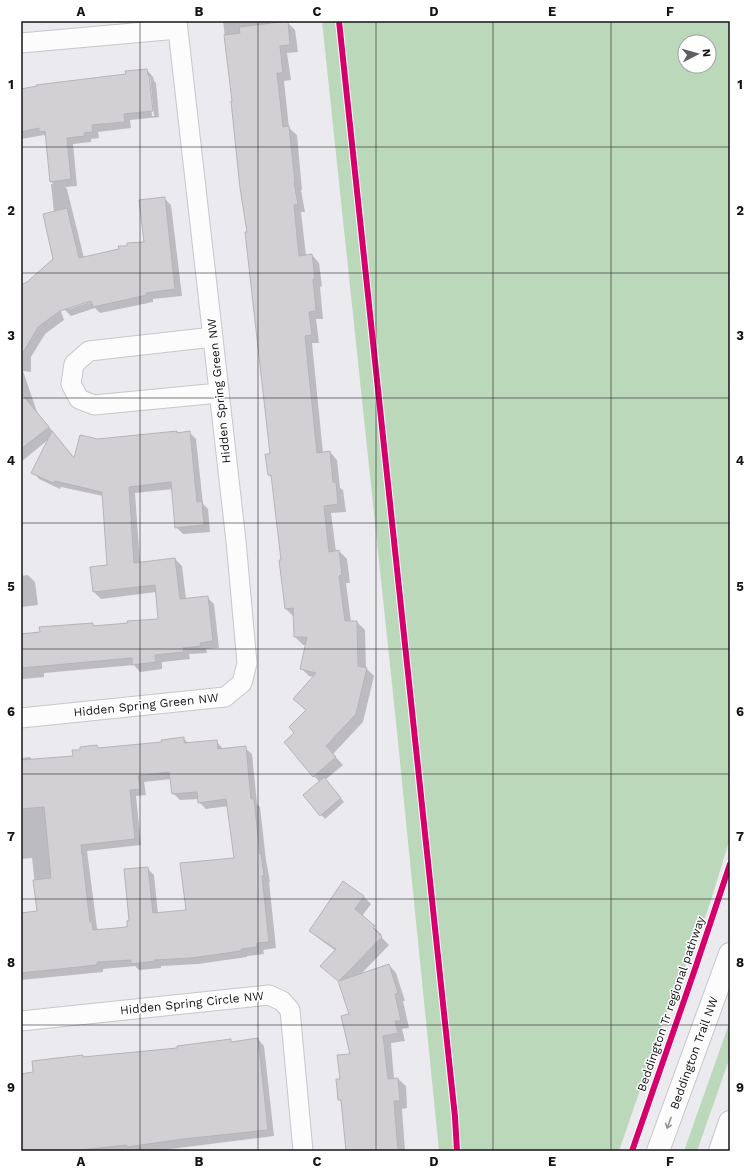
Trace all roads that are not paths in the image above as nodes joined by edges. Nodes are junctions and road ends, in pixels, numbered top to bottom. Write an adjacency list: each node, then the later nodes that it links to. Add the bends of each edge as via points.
1 (178, 25): 2 (street, Hidden Spring Green NW); 3 (street, Hidden Spring Green NW)
2 (21, 43)
3 (213, 337): 4 (street, Hidden Spring Green NW); 4 (street, via 89,351 74,364 72,384 79,399 94,405)
4 (219, 393): 5 (street, Hidden Spring Green NW, via 248,663 242,683 225,697)
5 (21, 718)
6 (730, 954): 10 (main road, Beddington Trail NW, one-way to 10)
7 (21, 1021): 9 (street, Hidden Spring Circle NW, via 270,995 282,1001 290,1010)
8 (730, 1122): 11 (main road)
9 (303, 1151)
10 (658, 1151)
11 (720, 1151)

